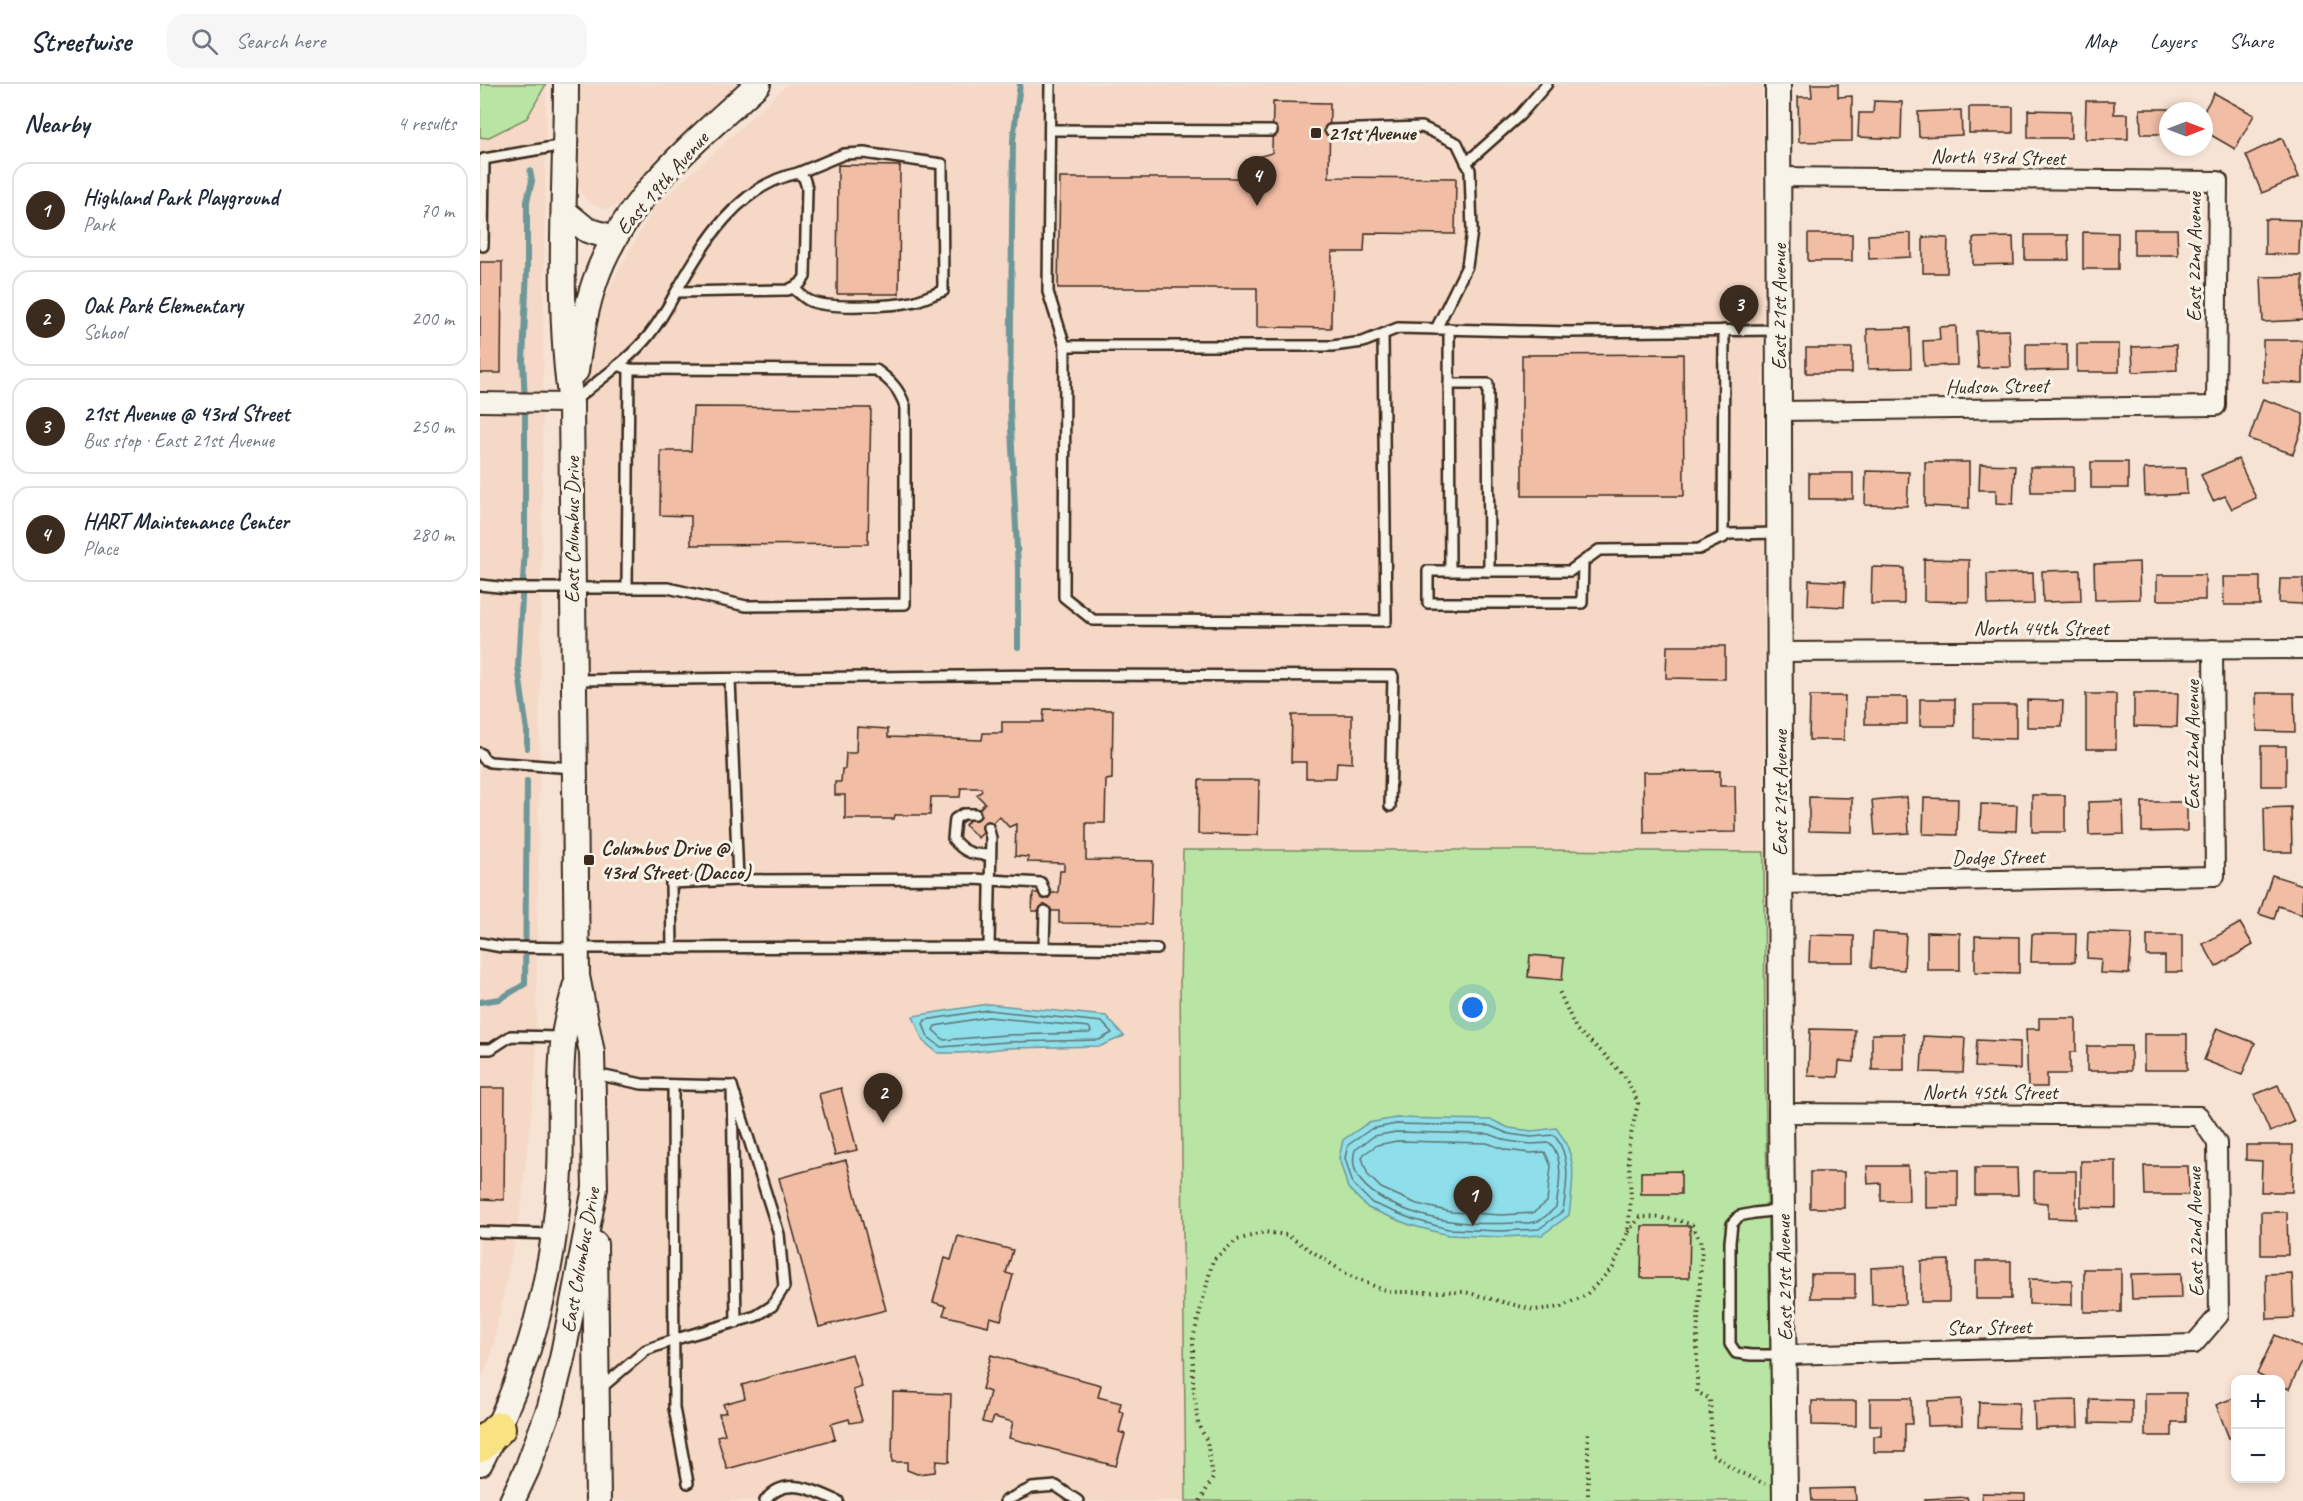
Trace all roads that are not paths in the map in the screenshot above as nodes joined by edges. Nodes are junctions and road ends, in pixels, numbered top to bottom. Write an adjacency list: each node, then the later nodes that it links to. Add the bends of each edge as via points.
1 (566, 84): 9 (main road, East Columbus Drive)
2 (758, 84): 16 (main road, East 19th Avenue, via 663,175)
3 (1050, 84): 6 (lane)
4 (1547, 84): 11 (lane, via 1520,115)
5 (1778, 84): 13 (main road, East 21st Avenue)
6 (1050, 130): 8 (lane); 25 (lane, via 1048,292)
7 (1330, 130): 11 (lane, via 1422,128 1457,143)
8 (1272, 131)
9 (566, 144): 10 (lane); 15 (main road, East Columbus Drive)
10 (482, 159): 17 (lane)
11 (1466, 163): 20 (lane, via 1470,170 1472,231 1467,267)
12 (798, 173): 18 (lane, via 807,188 806,278); 18 (lane, via 844,154 864,153 942,164 943,291 888,305 823,305 808,300); 19 (lane, via 748,195 728,214)
13 (1778, 177): 14 (street, North 43rd Street); 23 (main road, East 21st Avenue)
14 (2217, 181): 31 (street, East 22nd Avenue)
15 (565, 212): 16 (main road, via 587,230); 30 (main road, East Columbus Drive, via 562,301)
16 (614, 237): 30 (main road, East 19th Avenue, via 584,320)
17 (483, 246)
18 (793, 288): 19 (lane)
19 (676, 292): 26 (lane, via 650,334)
20 (1436, 329): 21 (lane); 24 (lane, via 1398,328)
21 (1449, 329): 22 (lane); 28 (lane)
22 (1724, 330): 23 (lane); 34 (lane)
23 (1779, 330): 32 (main road, East 21st Avenue)
24 (1383, 334): 25 (lane, via 1363,342 1332,346); 25 (lane, via 1386,621 1093,620 1064,597)
25 (1065, 346)
26 (618, 365): 27 (lane); 30 (lane)
27 (629, 369): 39 (lane); 39 (lane, via 876,370 890,380 905,406 905,604 746,606 682,590)
28 (1449, 384): 36 (lane); 37 (lane, via 1488,384)
29 (480, 402): 30 (street)
30 (571, 403): 40 (main road, East Columbus Drive)
31 (2216, 406): 32 (street, Hudson Street)
32 (1779, 411): 33 (main road, East 21st Avenue)
33 (1780, 533): 34 (lane, via 1730,534); 43 (main road, East 21st Avenue)
34 (1723, 538): 35 (lane, via 1699,549 1599,550)
35 (1583, 562): 36 (lane, via 1582,603 1428,603 1428,571); 37 (lane, via 1570,571)
36 (1449, 571): 37 (lane)
37 (1489, 571)
38 (480, 585): 40 (lane)
39 (627, 588): 40 (lane)
40 (573, 589): 45 (main road, East Columbus Drive)
41 (2213, 649): 42 (street, North 44th Street); 43 (street, North 44th Street); 52 (street, East 22nd Avenue)
42 (2303, 649)
43 (1780, 652): 55 (main road, East 21st Avenue)
44 (730, 679): 45 (lane); 48 (lane, via 1393,676); 53 (lane)
45 (573, 680): 47 (main road, East Columbus Drive)
46 (480, 753): 47 (lane, via 490,762)
47 (575, 768): 60 (main road, East Columbus Drive)
48 (1390, 806)
49 (975, 814): 51 (lane, via 955,819 953,839 972,855)
50 (988, 827): 51 (lane)
51 (990, 855): 54 (lane)
52 (2215, 876): 55 (street, Dodge Street)
53 (738, 880): 54 (lane); 61 (lane, via 671,884)
54 (990, 880): 56 (lane, via 1041,884); 59 (lane)
55 (1781, 884): 69 (main road, East 21st Avenue)
56 (1045, 893)
57 (1045, 911): 62 (lane)
58 (480, 943): 60 (lane)
59 (989, 947): 61 (lane); 62 (lane)
60 (577, 948): 61 (lane); 64 (main road, East Columbus Drive)
61 (672, 948)
62 (1044, 948): 63 (lane)
63 (1157, 949)
64 (576, 1036): 65 (lane, via 511,1036 491,1049); 66 (main road, East Columbus Drive); 74 (main road, East Columbus Drive)
65 (480, 1049)
66 (592, 1073): 67 (lane, via 642,1084); 71 (main road, East Columbus Drive)
67 (673, 1085): 68 (lane); 76 (lane)
68 (732, 1086): 75 (lane); 75 (lane, via 779,1234 784,1287 772,1306)
69 (1781, 1113): 70 (street, North 45th Street); 72 (main road, East 21st Avenue)
70 (2199, 1116): 77 (street, East 22nd Avenue, via 2217,1143 2219,1314)
71 (595, 1188): 79 (main road); 84 (main road, East Columbus Drive, via 550,1407)
72 (1783, 1210): 78 (main road, East 21st Avenue); 78 (lane, via 1739,1216 1732,1224 1730,1344 1736,1353)
73 (480, 1232): 74 (lane)
74 (554, 1234): 80 (main road, East Columbus Drive, via 528,1352)
75 (736, 1323): 76 (lane)
76 (676, 1339): 79 (lane, via 646,1350); 82 (lane, via 674,1408)
77 (2194, 1344): 78 (street, Star Street)
78 (1785, 1355): 83 (main road, East 21st Avenue)
79 (597, 1392): 85 (main road)
80 (489, 1437): 81 (main road, East Columbus Drive)
81 (480, 1463)
82 (688, 1482)
83 (1785, 1495)
84 (512, 1501)
85 (598, 1501)
86 (765, 1501): 87 (lane, via 789,1486 802,1486)
87 (838, 1501)
88 (1005, 1501): 89 (lane, via 1032,1488 1056,1486)
89 (1078, 1501)

